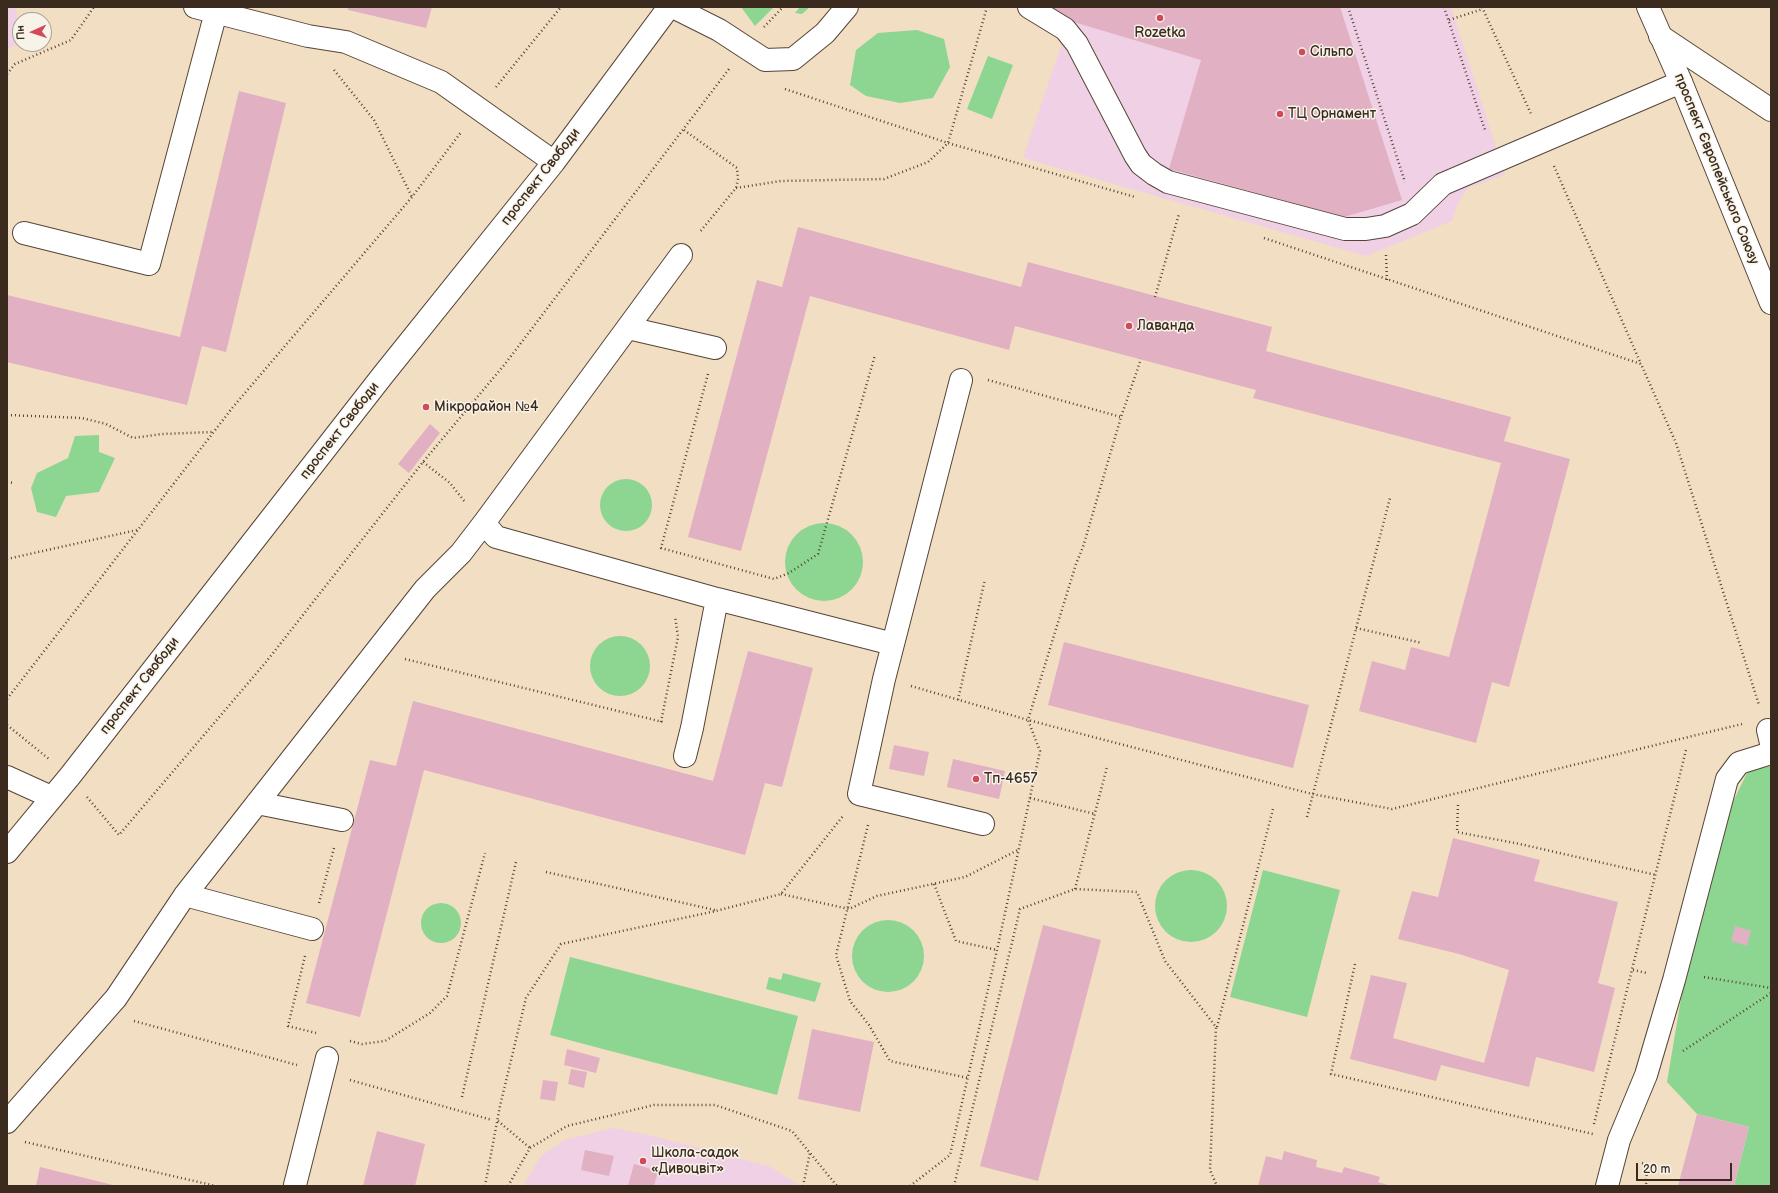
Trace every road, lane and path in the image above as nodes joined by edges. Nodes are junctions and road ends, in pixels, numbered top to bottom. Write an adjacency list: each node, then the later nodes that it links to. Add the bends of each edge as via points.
1 (94, 7): 21 (path, via 71,40 15,64)
2 (561, 7): 24 (path)
3 (669, 7): 30 (street, проспект Свободи)
4 (673, 7): 18 (street, via 719,30)
5 (783, 7): 18 (path)
6 (847, 7): 18 (street, via 825,33 793,59 765,60)
7 (987, 7): 29 (path)
8 (1029, 7): 28 (street, via 1065,29 1077,44 1135,155 1141,164 1154,174 1168,182 1345,229 1385,226 1412,214 1443,184)
9 (1348, 7): 32 (path)
10 (1444, 7): 15 (path)
11 (1648, 7): 17 (street, проспект Європейського Союзу)
12 (1483, 8): 15 (path); 28 (path)
13 (206, 9): 14 (street); 36 (street, via 149,264)
14 (253, 14): 16 (street)
15 (1449, 20): 27 (path)
16 (308, 36): 24 (street, via 346,42 441,82); 33 (path, via 374,120)
17 (1660, 36): 22 (street, проспект Європейського Союзу); 25 (street, проспект Європейського Союзу)
18 (745, 47): 19 (path)
19 (728, 70): 20 (path); 26 (path)
20 (735, 73)
21 (7, 74)
22 (1681, 82): 28 (street); 40 (street, проспект Європейського Союзу)
23 (781, 88): 29 (path)
24 (478, 109): 30 (street); 33 (path)
25 (1771, 110)
26 (684, 130): 31 (path, via 737,168); 50 (path, via 505,364)
27 (1485, 130)
28 (1543, 141): 45 (path)
29 (948, 142): 31 (path, via 928,162 884,179 781,181); 34 (path)
30 (554, 162): 79 (street, проспект Свободи)
31 (736, 188): 38 (path)
32 (1407, 188)
33 (412, 197): 49 (path)
34 (1142, 199)
35 (1180, 210): 39 (path)
36 (24, 233)
37 (1261, 238): 45 (path)
38 (681, 255): 41 (street)
39 (1155, 297)
40 (1771, 303)
41 (628, 328): 42 (street); 55 (street)
42 (715, 348): 43 (path, via 661,548 774,579 789,573 818,554)
43 (875, 355)
44 (1141, 359): 48 (path)
45 (1641, 364): 71 (path, via 1676,443)
46 (971, 379): 48 (path); 63 (street)
47 (7, 415): 49 (path, via 82,418 106,424 133,438)
48 (1121, 417): 68 (path)
49 (214, 432): 56 (path)
50 (423, 462): 53 (path); 88 (path, via 266,662)
51 (7, 482): 52 (path)
52 (14, 483)
53 (450, 483)
54 (1390, 498): 61 (path)
55 (484, 523): 59 (street, via 496,537); 81 (street, via 461,553 425,589)
56 (138, 529): 57 (path); 66 (path)
57 (7, 559)
58 (986, 579): 67 (path)
59 (717, 599): 63 (street); 70 (street)
60 (673, 613): 69 (path, via 678,625 678,637)
61 (1356, 628): 62 (path); 77 (path)
62 (1422, 643)
63 (893, 644): 65 (street)
64 (399, 658): 69 (path)
65 (884, 678): 67 (path); 78 (street)
66 (7, 699)
67 (958, 700): 68 (path)
68 (1028, 720): 77 (path); 80 (path, via 1040,751)
69 (661, 722): 70 (path)
70 (692, 728): 74 (street)
71 (1768, 731): 77 (path, via 1392,809)
72 (1686, 750): 94 (path)
73 (1771, 753): 104 (street, via 1739,763 1727,779)
74 (685, 756)
75 (1107, 768): 84 (path)
76 (7, 776): 79 (street)
77 (1312, 794): 85 (path)
78 (867, 796): 87 (street); 97 (path, via 827,837); 99 (path)
79 (51, 797): 90 (street, проспект Свободи)
80 (1030, 798): 84 (path); 89 (path)
81 (257, 803): 86 (street); 98 (street)
82 (1458, 805): 94 (path, via 1457,832)
83 (1273, 809): 108 (path)
84 (1095, 814): 96 (path)
85 (1307, 817)
86 (342, 820)
87 (983, 824)
88 (119, 835)
89 (1018, 850): 95 (path, via 965,877); 102 (path)
90 (7, 852)
91 (485, 853): 110 (path, via 448,996 430,1013 385,1041 362,1044)
92 (516, 862): 114 (path)
93 (546, 872): 100 (path)
94 (1656, 875): 117 (path)
95 (934, 884): 99 (path, via 877,896); 102 (path, via 956,941)
96 (1076, 889): 108 (path, via 1137,892 1165,962); 129 (path, via 1020,909)
97 (781, 894): 99 (path); 100 (path)
98 (185, 895): 101 (street); 116 (street, via 116,998)
99 (849, 909): 113 (path, via 836,955 850,1001 869,1025 890,1062)
100 (716, 911): 115 (path, via 561,944 526,998)
101 (312, 929)
102 (997, 950): 113 (path)
103 (1355, 964): 117 (path, via 1331,1074)
104 (1676, 973): 105 (path); 112 (street)
105 (1771, 988)
106 (1771, 993): 112 (path)
107 (288, 1026): 109 (path)
108 (1216, 1027): 130 (path, via 1210,1170)
109 (318, 1033)
110 (347, 1041)
111 (327, 1058): 122 (street)
112 (1646, 1075): 118 (street)
113 (968, 1078): 128 (path, via 950,1154)
114 (462, 1097)
115 (498, 1120): 120 (path); 124 (path)
116 (7, 1122)
117 (1591, 1134): 118 (path)
118 (1618, 1140): 131 (street)
119 (18, 1141): 123 (path)
120 (530, 1148): 121 (path, via 567,1126 654,1104 715,1105 792,1131); 125 (path)
121 (810, 1153): 126 (path); 127 (path)
122 (295, 1185)
123 (216, 1186)
124 (485, 1186)
125 (508, 1186)
126 (803, 1186)
127 (837, 1186)
128 (910, 1186)
129 (954, 1186)
130 (1217, 1186)
131 (1607, 1186)

